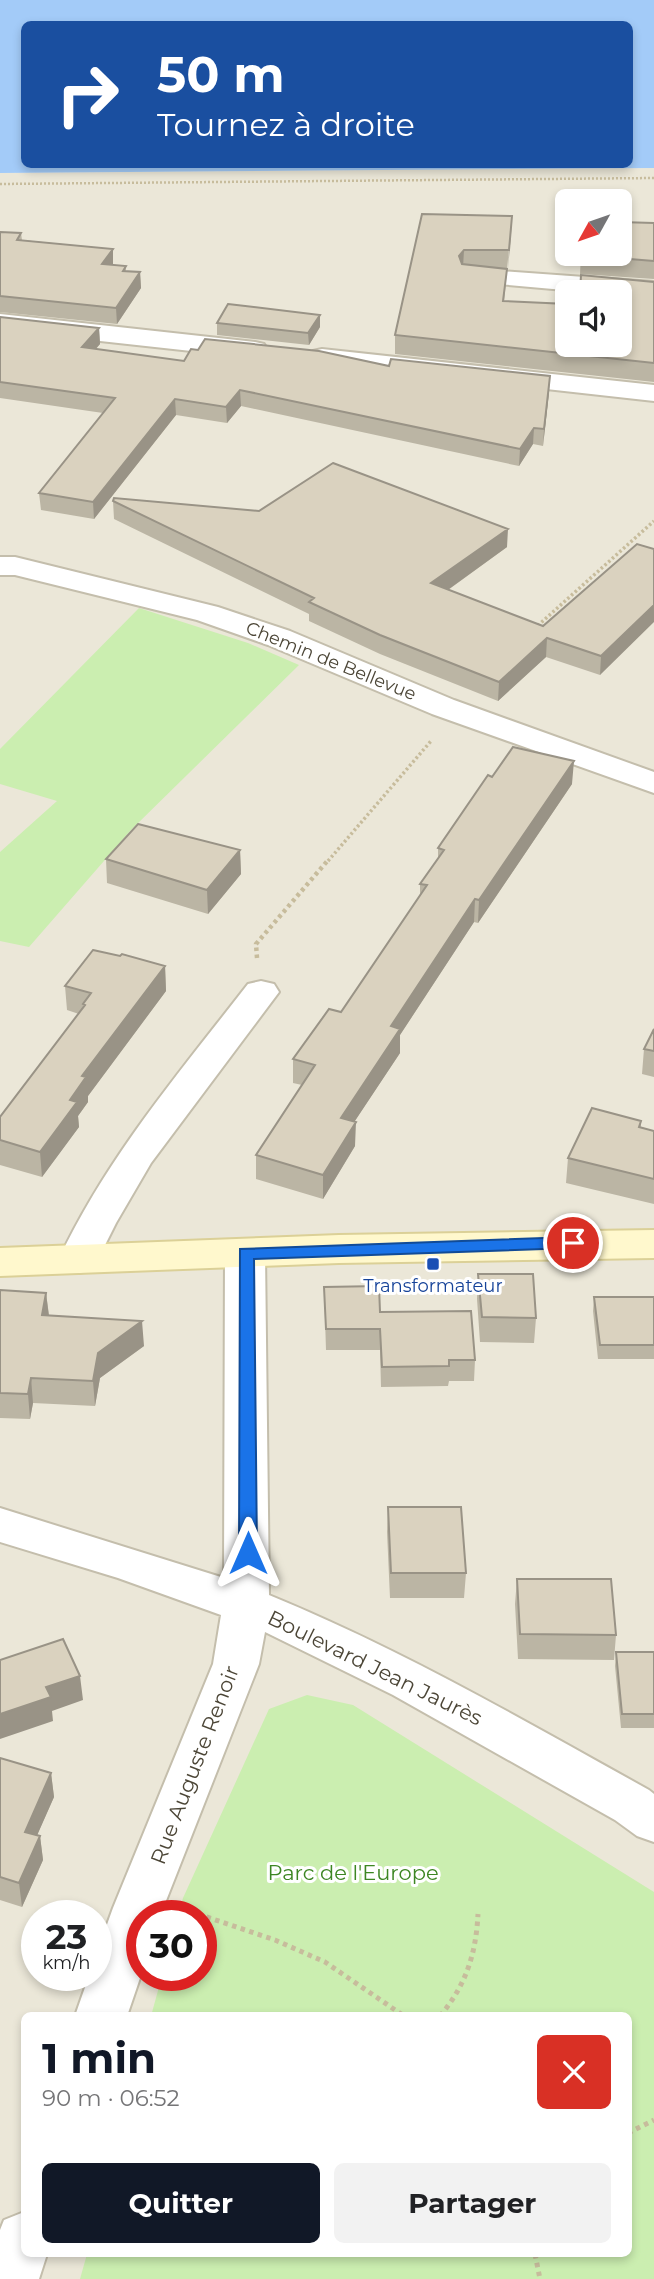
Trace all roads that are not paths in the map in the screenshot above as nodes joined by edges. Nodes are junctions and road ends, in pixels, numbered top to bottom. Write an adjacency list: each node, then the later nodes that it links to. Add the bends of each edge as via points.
1 (473, 276): 2 (street)
2 (654, 290)
3 (0, 322): 4 (street)
4 (654, 393)
5 (0, 566): 6 (street, Chemin de Bellevue, via 92,583 206,613 279,638 457,712)
6 (654, 783)
7 (261, 992): 10 (street, via 132,1163 96,1218)
8 (654, 1244): 9 (street)
9 (246, 1253): 10 (street); 13 (street, Rue Auguste Renoir)
10 (79, 1259): 11 (street)
11 (0, 1262)
12 (0, 1525): 13 (street, Boulevard Jean Jaurès)
13 (246, 1605): 14 (street, Boulevard Jean Jaurès, via 334,1643 466,1711); 15 (street, Rue Auguste Renoir, via 236,1664 138,1908)
14 (654, 1821)
15 (102, 2012)
16 (21, 2248): 17 (street)
17 (11, 2279)

